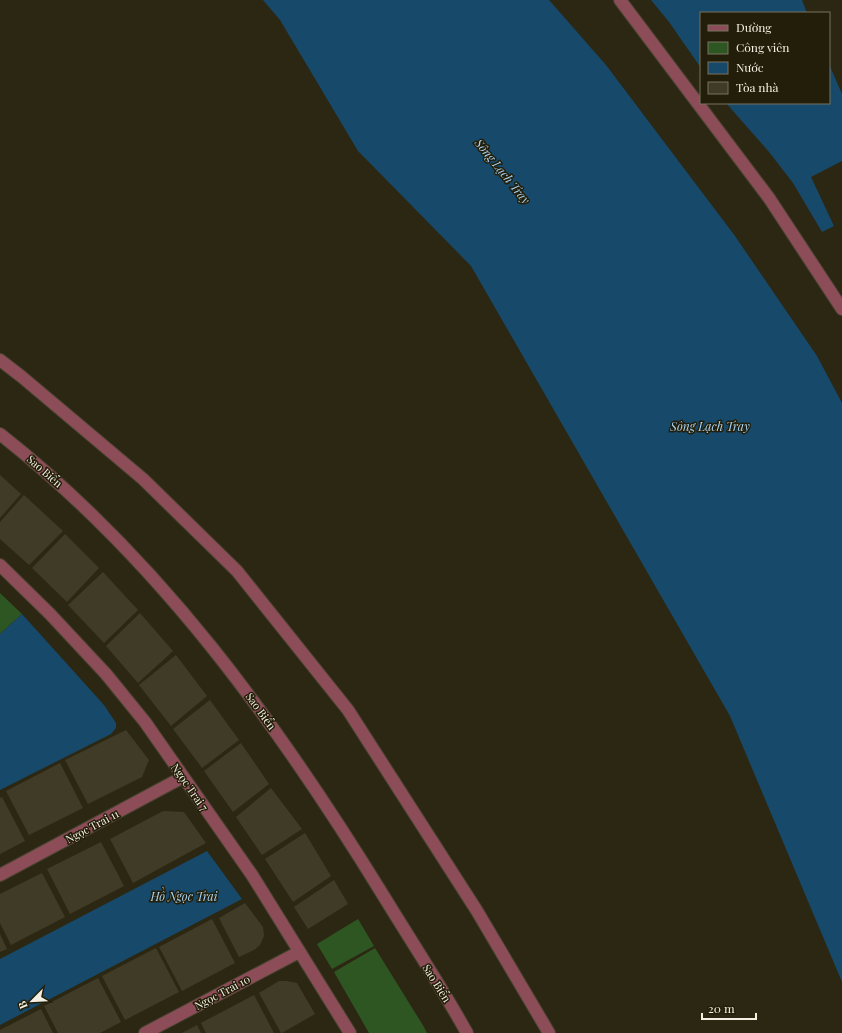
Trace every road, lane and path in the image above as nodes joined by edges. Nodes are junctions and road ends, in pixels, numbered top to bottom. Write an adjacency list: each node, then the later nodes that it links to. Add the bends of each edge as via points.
1 (620, 0): 2 (lane, via 769,198)
2 (842, 309)
3 (0, 360): 12 (lane, via 143,479 237,571 348,710 477,911)
4 (0, 434): 11 (lane, Sao Biển, via 78,501 170,596 208,640 284,744 348,838)
5 (0, 565): 6 (lane, Ngọc Trai 7, via 106,674 145,722)
6 (183, 777): 7 (lane, Ngọc Trai 11); 8 (lane, Ngọc Trai 7, via 252,875)
7 (0, 875)
8 (298, 952): 9 (lane, Ngọc Trai 10); 10 (lane, Ngọc Trai 7)
9 (145, 1033)
10 (350, 1033)
11 (467, 1033)
12 (549, 1033)

